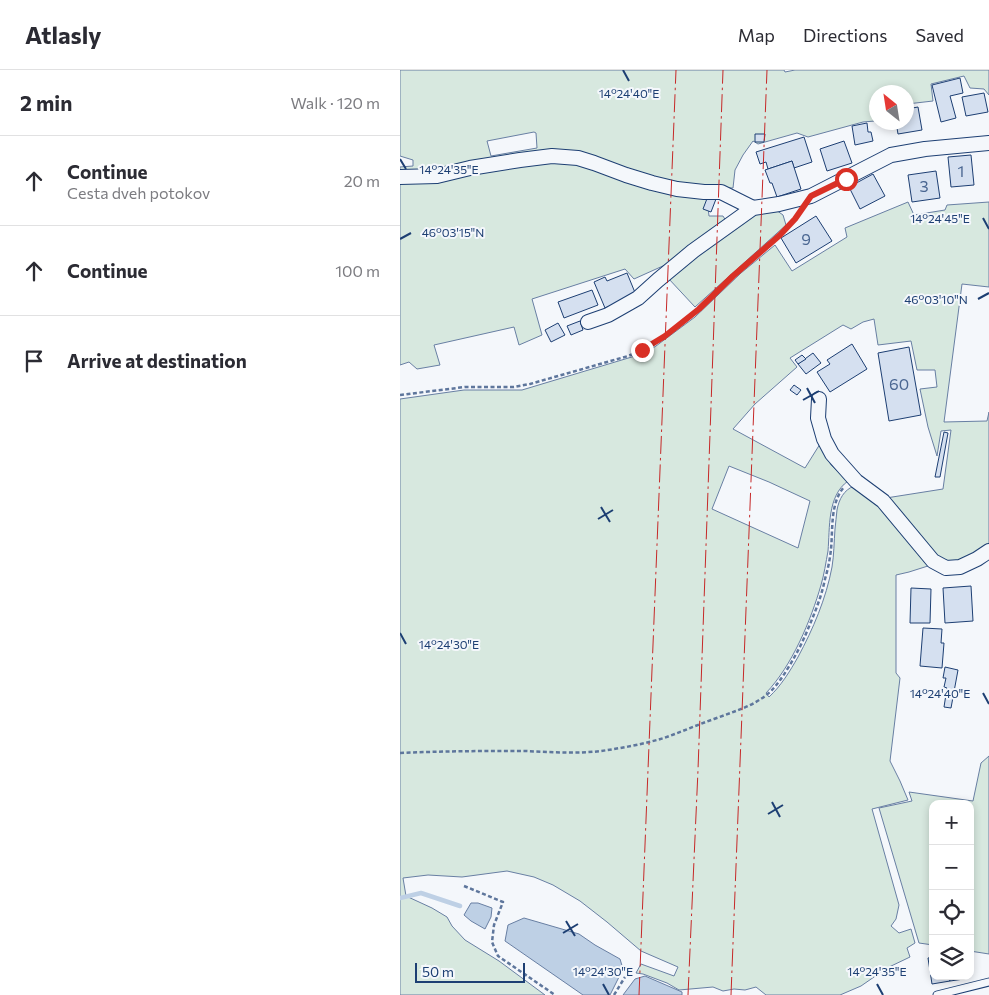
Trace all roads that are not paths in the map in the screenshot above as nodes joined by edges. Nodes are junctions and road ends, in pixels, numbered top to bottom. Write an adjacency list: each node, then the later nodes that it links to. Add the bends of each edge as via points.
1 (989, 143): 3 (street, via 925,148 891,155 811,196)
2 (400, 177): 3 (street, via 436,176 552,156 578,158 652,183 721,192)
3 (753, 208): 4 (street, via 693,251 638,298)
4 (588, 322)
5 (819, 399): 6 (street, via 818,418 832,454 856,481 883,501 933,561 946,568 960,567)
6 (989, 551)
7 (989, 982): 8 (lane)
8 (937, 995)

